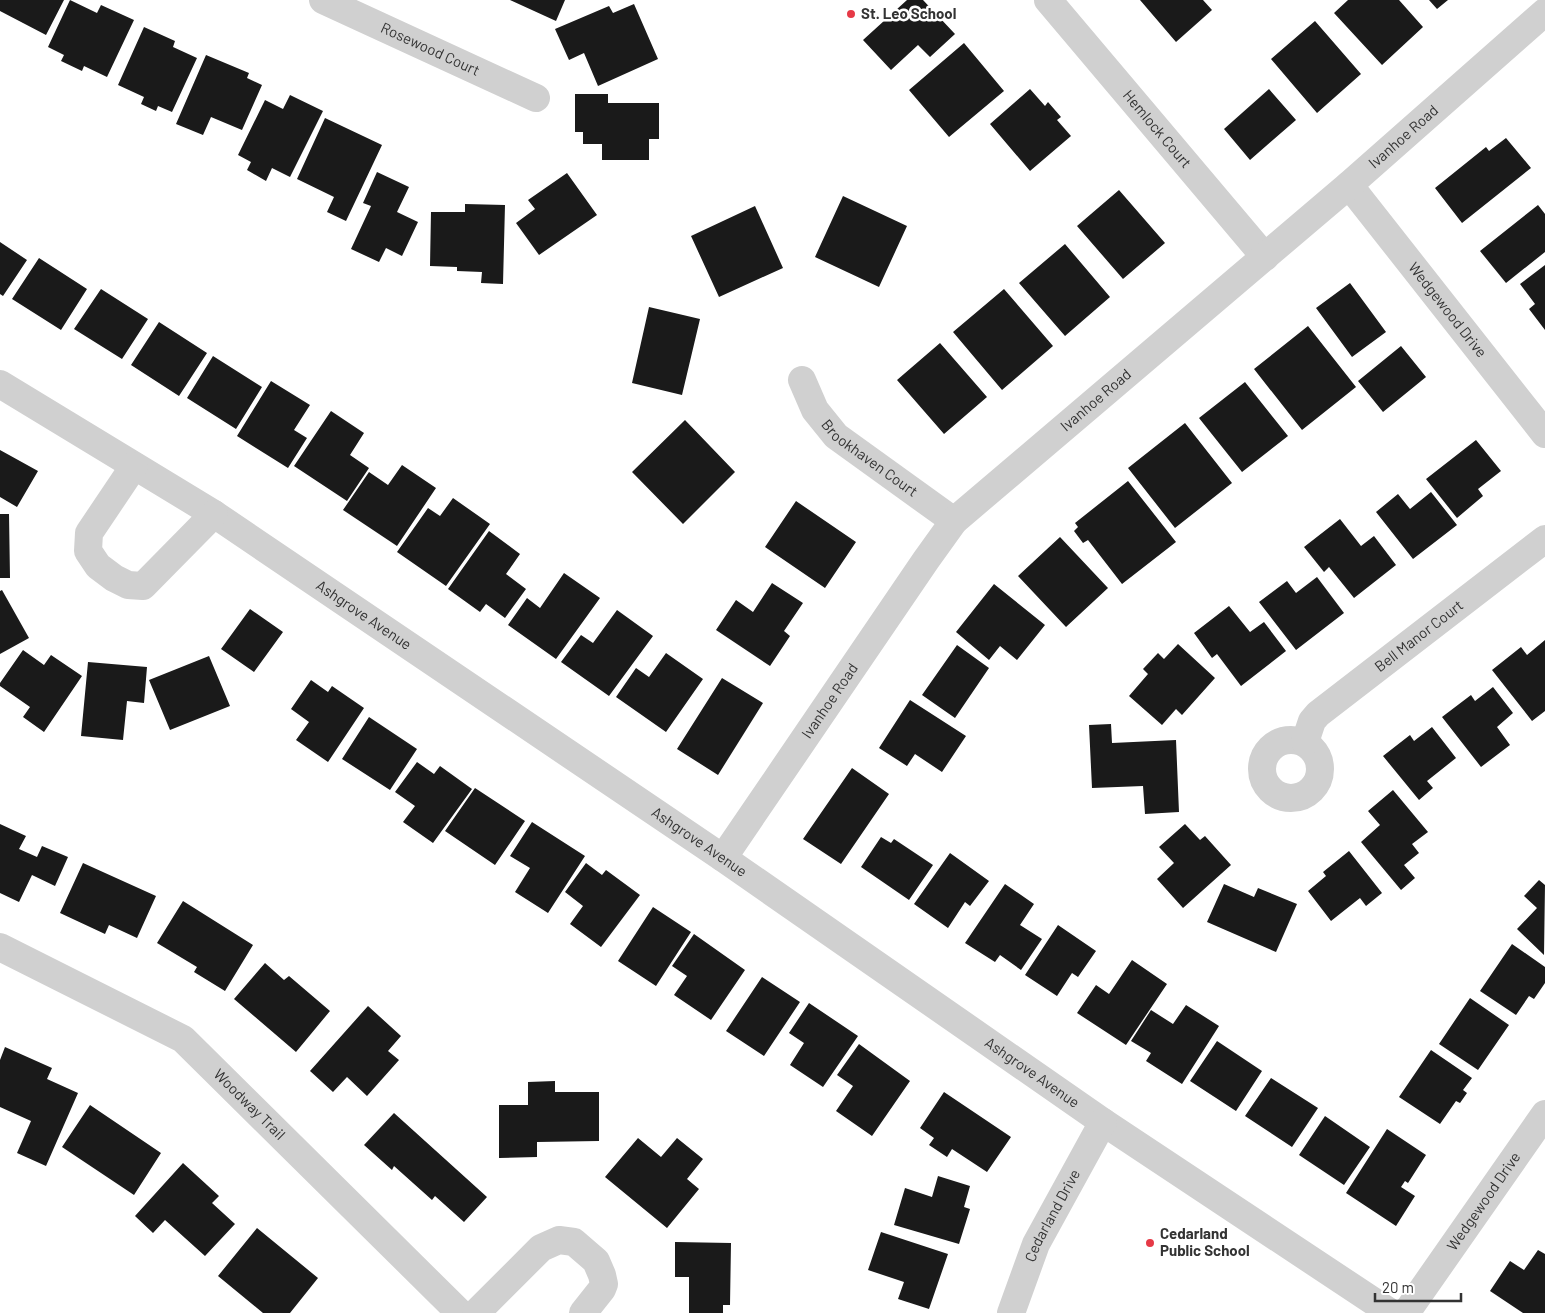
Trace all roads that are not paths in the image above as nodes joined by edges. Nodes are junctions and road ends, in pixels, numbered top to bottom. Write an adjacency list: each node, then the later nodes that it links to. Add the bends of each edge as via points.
1 (323, 0): 4 (street, Rosewood Court)
2 (1048, 0): 6 (street, Hemlock Court)
3 (1545, 12): 5 (street, Ivanhoe Road)
4 (536, 98)
5 (1350, 185): 6 (street, Ivanhoe Road); 9 (street, Wedgewood Drive)
6 (1265, 257): 12 (street, Ivanhoe Road)
7 (802, 380): 12 (street, Brookhaven Court, via 815,410 836,436)
8 (0, 384): 10 (street, Ashgrove Avenue)
9 (1545, 434)
10 (134, 466): 11 (street, Ashgrove Avenue); 11 (street, via 89,533 88,551 98,566 114,578 128,585 143,586)
11 (214, 514): 15 (street, Ashgrove Avenue)
12 (954, 521): 15 (street, Ivanhoe Road)
13 (1545, 539): 14 (street, Bell Manor Court, via 1318,714)
14 (1305, 742)
15 (723, 858): 18 (street, Ashgrove Avenue)
16 (0, 947): 19 (street, Woodway Trail, via 183,1039)
17 (1545, 1114): 24 (street, Wedgewood Drive)
18 (1103, 1122): 22 (street, Cedarland Drive, via 1036,1244); 23 (street, Ashgrove Avenue)
19 (460, 1313)
20 (476, 1313): 21 (street, via 541,1248 559,1240 574,1242 596,1261 602,1275 602,1289)
21 (582, 1313)
22 (1011, 1313)
23 (1391, 1313)
24 (1406, 1313)

